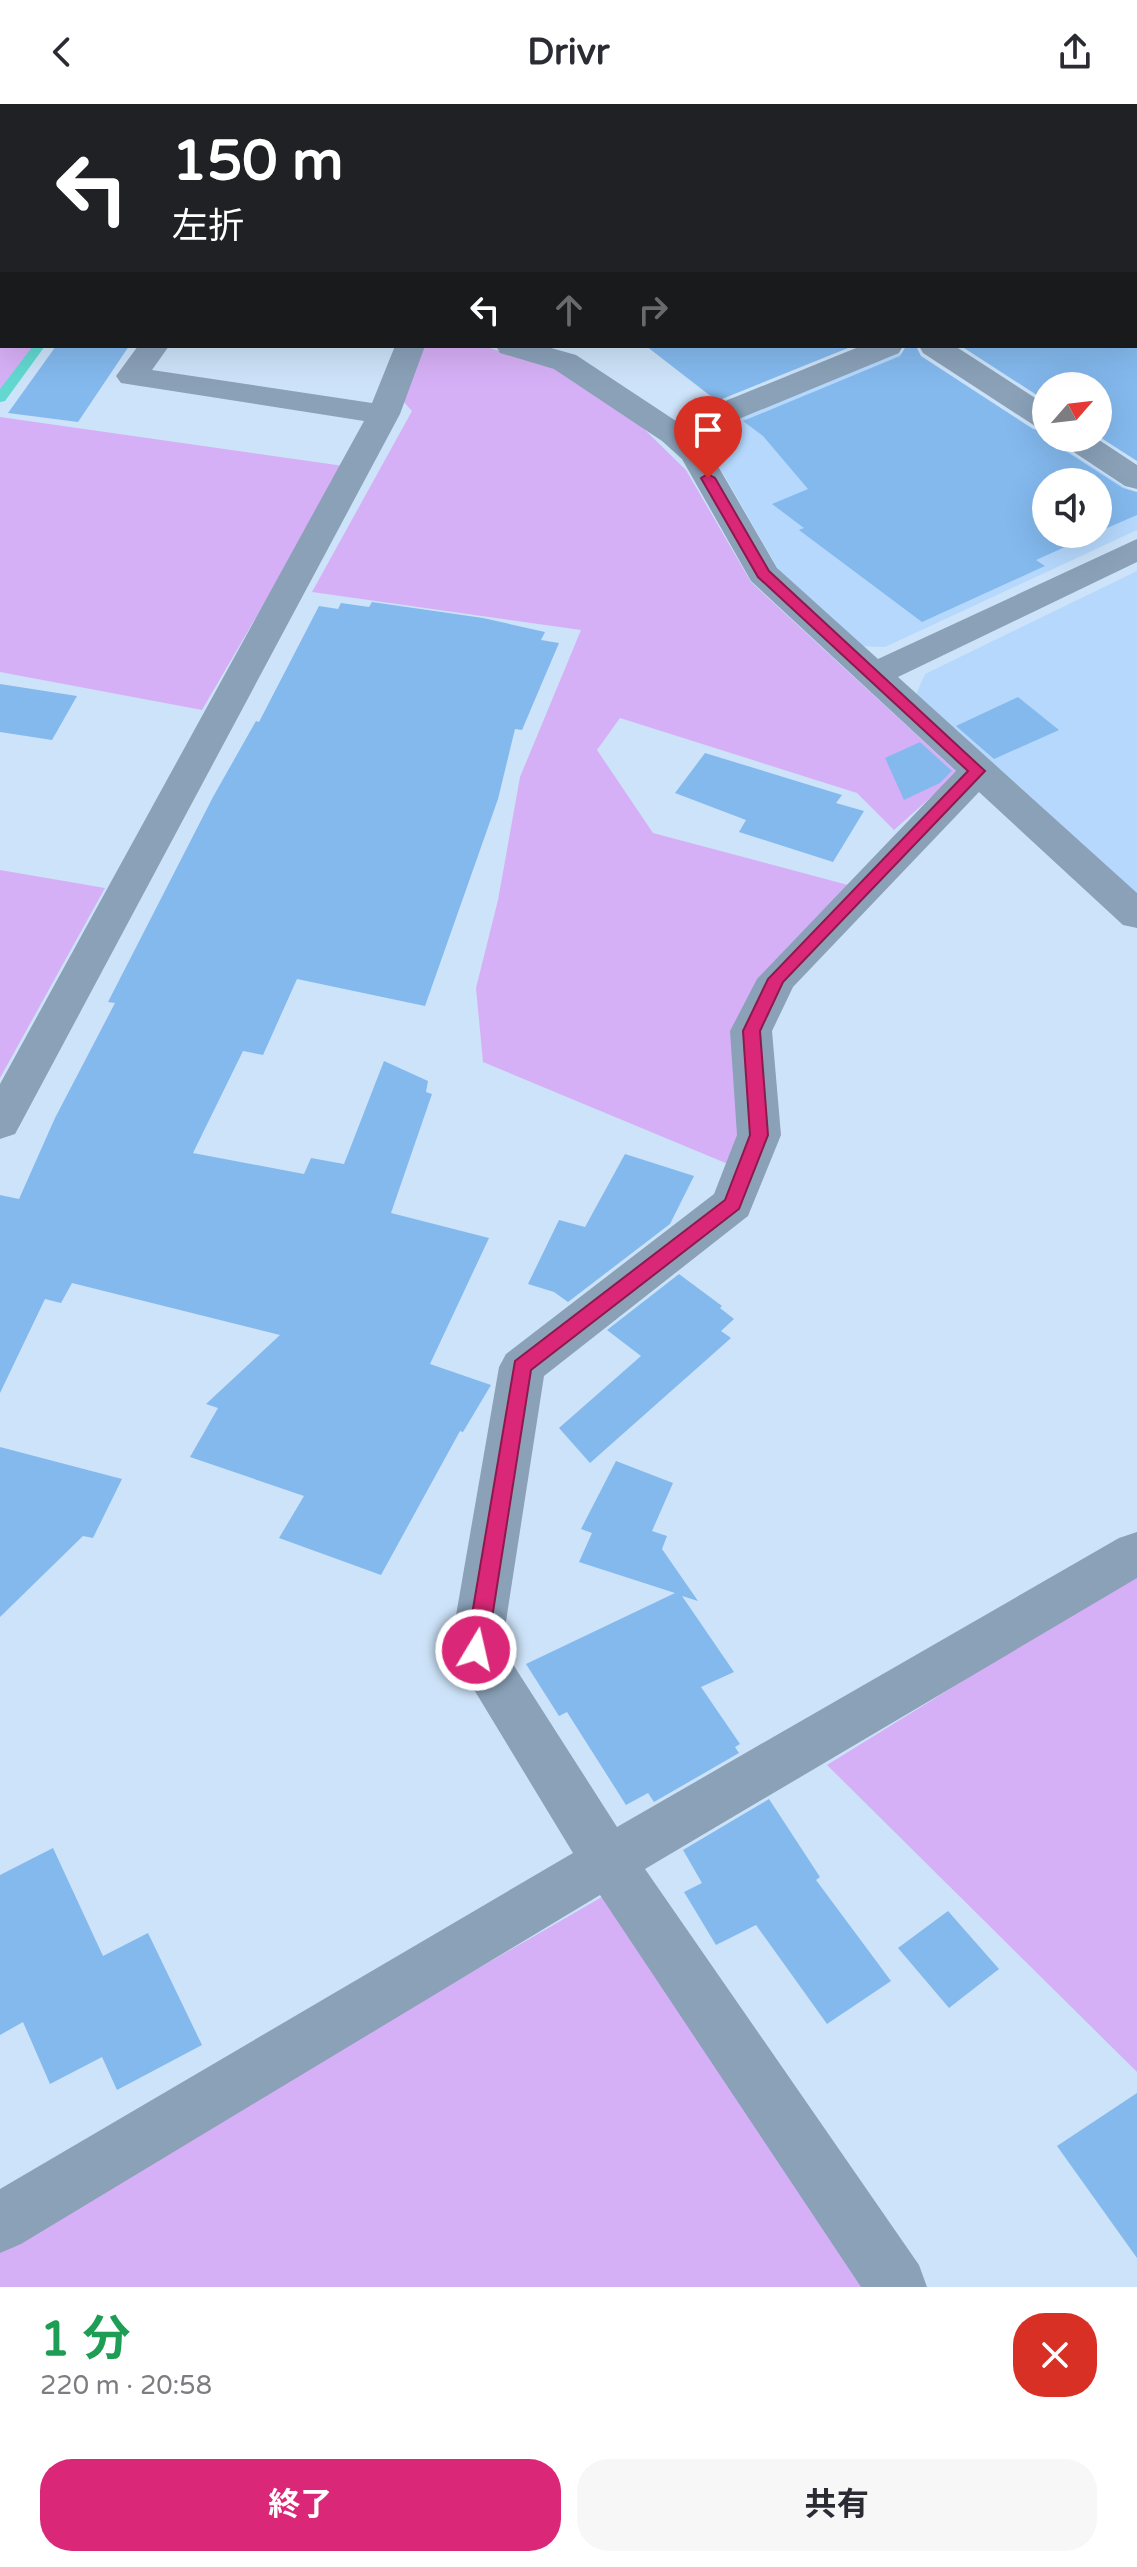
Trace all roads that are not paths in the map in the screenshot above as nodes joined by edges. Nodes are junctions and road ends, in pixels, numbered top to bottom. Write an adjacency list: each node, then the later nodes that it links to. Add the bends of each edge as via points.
1 (153, 348): 7 (street, via 132,376)
2 (409, 348): 7 (street)
3 (518, 348): 8 (street, via 565,362)
4 (883, 348): 8 (street)
5 (937, 348): 6 (street)
6 (1032, 410)
7 (384, 414): 15 (street)
8 (673, 434): 12 (street, via 695,454 763,574)
9 (1096, 452): 10 (street)
10 (1137, 479)
11 (1137, 549): 12 (street)
12 (875, 674): 13 (street)
13 (977, 771): 14 (street); 17 (street, via 777,979 751,1031 759,1135 732,1204 522,1367 476,1650)
14 (1137, 915)
15 (0, 1123)
16 (1137, 1553): 17 (street)
17 (608, 1861): 18 (street); 19 (street)
18 (0, 2222)
19 (897, 2287)

